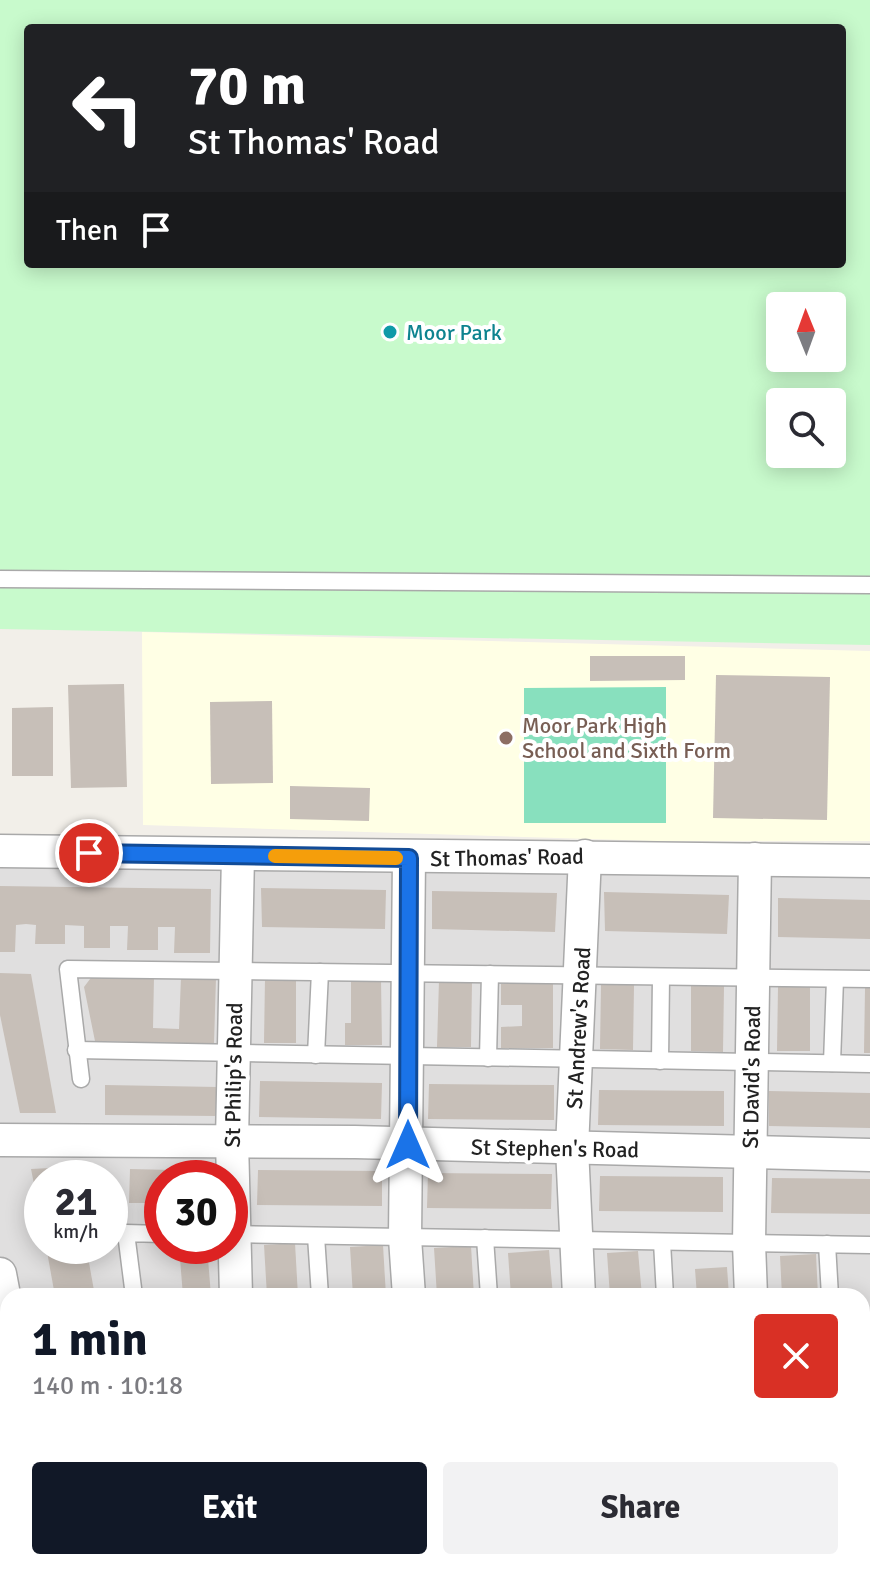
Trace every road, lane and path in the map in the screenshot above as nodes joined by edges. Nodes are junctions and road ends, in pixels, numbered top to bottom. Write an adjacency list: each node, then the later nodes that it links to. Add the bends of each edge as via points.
1 (0, 579): 2 (lane)
2 (870, 585)
3 (0, 851): 4 (street, St Thomas' Road)
4 (238, 855): 6 (street, St Thomas' Road); 9 (street, St Philip's Road)
5 (585, 856): 6 (street, St Thomas' Road); 7 (street, St Thomas' Road); 13 (street, St Andrew's Road)
6 (409, 858): 12 (street)
7 (755, 859): 8 (street, St Thomas' Road); 15 (street, St David's Road)
8 (870, 861)
9 (235, 971): 10 (lane); 18 (lane, via 68,969); 19 (street, St Philip's Road)
10 (320, 972): 12 (lane); 20 (lane)
11 (490, 974): 12 (lane); 13 (lane); 22 (lane)
12 (407, 975): 21 (street)
13 (581, 977): 14 (lane); 23 (street, St Andrew's Road)
14 (661, 977): 15 (lane); 24 (lane)
15 (753, 979): 16 (lane); 25 (street, St David's Road)
16 (835, 979): 17 (lane); 26 (lane)
17 (870, 979)
18 (76, 1050): 19 (lane); 28 (lane)
19 (234, 1054): 20 (lane); 30 (street, St Philip's Road)
20 (316, 1055): 21 (lane)
21 (407, 1056): 22 (lane); 31 (street)
22 (488, 1058): 23 (lane)
23 (576, 1060): 24 (lane); 32 (street, St Andrew's Road)
24 (660, 1061): 25 (lane)
25 (754, 1062): 26 (lane); 33 (street, St David's Road)
26 (832, 1063): 27 (lane)
27 (870, 1064)
28 (81, 1079)
29 (0, 1140): 30 (street, St Stephen's Road)
30 (232, 1141): 31 (street, St Stephen's Road); 35 (street, St Philip's Road)
31 (408, 1145): 32 (street, St Stephen's Road); 39 (street)
32 (572, 1148): 33 (street, St Stephen's Road); 41 (street, St Andrew's Road)
33 (750, 1153): 34 (street, St Stephen's Road); 43 (street, St David's Road)
34 (870, 1155)
35 (232, 1160)
36 (144, 1234): 47 (lane, via 126,1233)
37 (248, 1234): 38 (lane)
38 (316, 1236): 39 (lane); 49 (lane)
39 (405, 1238): 40 (lane); 50 (street)
40 (485, 1238): 41 (lane); 51 (lane)
41 (575, 1240): 42 (lane); 52 (street, St Andrew's Road)
42 (662, 1242): 43 (lane); 53 (lane)
43 (749, 1243): 44 (lane); 54 (street, St David's Road)
44 (827, 1244): 45 (lane); 55 (lane)
45 (870, 1245)
46 (233, 1264): 48 (street, St Philip's Road)
47 (133, 1288)
48 (235, 1288)
49 (319, 1288)
50 (408, 1288)
51 (488, 1288)
52 (578, 1288)
53 (665, 1288)
54 (751, 1288)
55 (830, 1288)

